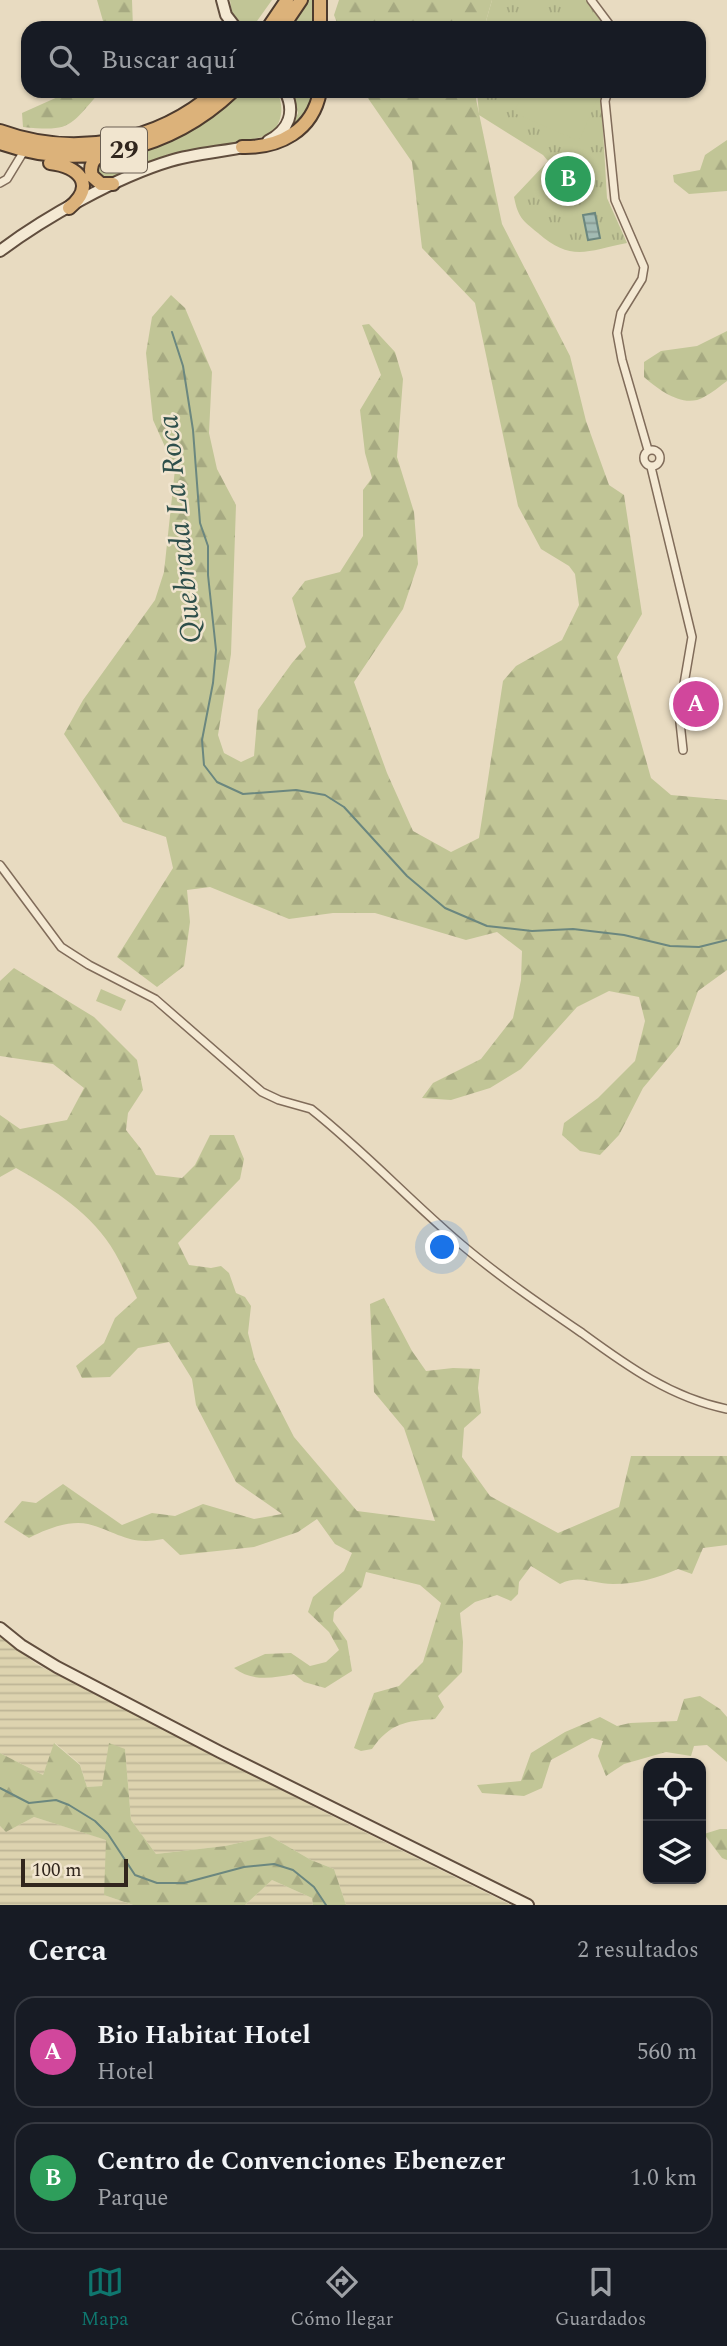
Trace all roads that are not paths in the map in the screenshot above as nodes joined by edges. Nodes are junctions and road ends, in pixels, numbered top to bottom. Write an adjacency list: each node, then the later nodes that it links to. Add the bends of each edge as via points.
1 (222, 0): 7 (main road)
2 (280, 0): 8 (highway)
3 (287, 0): 9 (highway)
4 (301, 0): 10 (highway)
5 (320, 0): 11 (highway)
6 (591, 0): 12 (street)
7 (231, 21)
8 (266, 21)
9 (273, 21)
10 (287, 21)
11 (320, 21)
12 (607, 21)
13 (207, 98): 18 (highway, 29, via 166,125 107,142 49,143)
14 (224, 98): 22 (highway, 29, via 170,135)
15 (287, 98): 20 (main road, via 291,110 286,127 271,140)
16 (318, 98): 20 (highway, via 308,119 291,137 261,148)
17 (606, 98): 27 (street, via 615,200 644,267 642,279 621,313 617,332)
18 (0, 131)
19 (0, 144): 21 (highway)
20 (242, 147): 24 (main road, via 171,160)
21 (22, 154): 22 (highway, 29); 23 (street); 25 (highway, via 75,170 82,187 78,201)
22 (104, 154): 24 (highway, via 91,165 92,176 101,184)
23 (0, 183)
24 (113, 184): 25 (main road)
25 (69, 208): 26 (main road)
26 (0, 251)
27 (648, 450): 28 (street, via 643,459); 28 (street, via 656,451 660,458)
28 (651, 467): 29 (street, via 692,637 679,713)
29 (683, 750)
30 (0, 865): 31 (street, via 61,947 155,999 262,1092 311,1109 463,1246 600,1347 664,1388)
31 (727, 1409)
32 (0, 1628): 33 (main road, via 57,1667)
33 (528, 1905)

